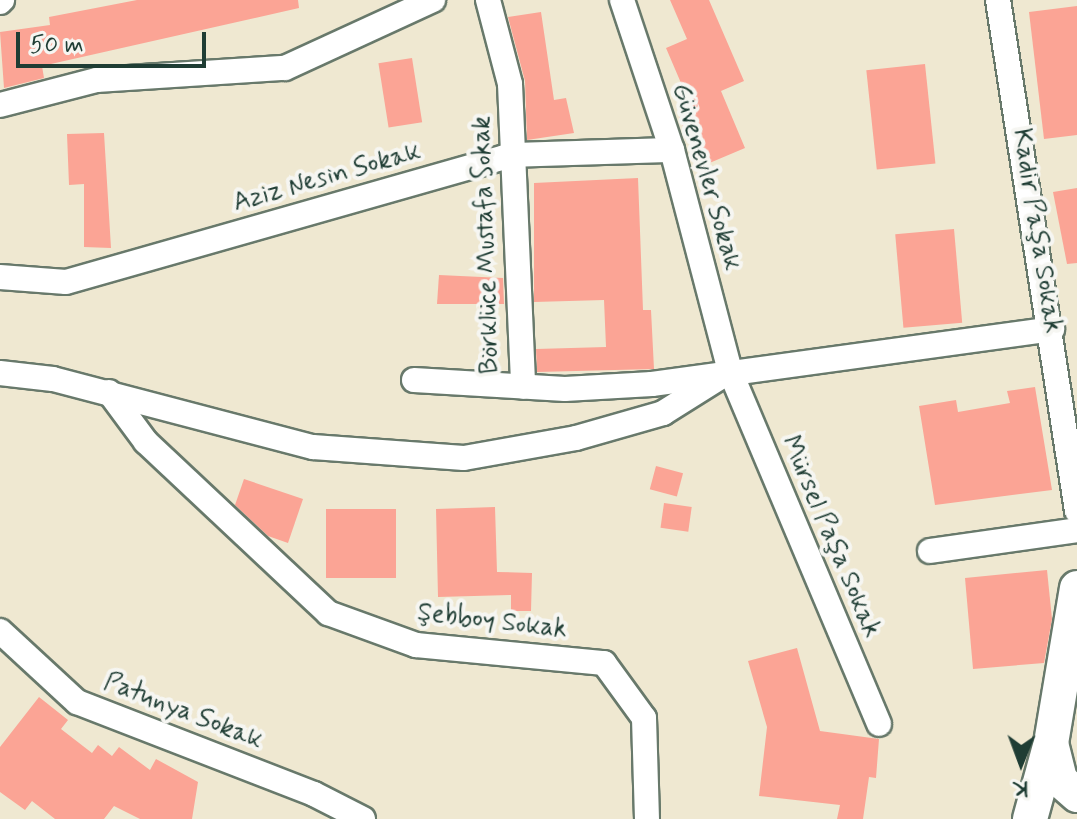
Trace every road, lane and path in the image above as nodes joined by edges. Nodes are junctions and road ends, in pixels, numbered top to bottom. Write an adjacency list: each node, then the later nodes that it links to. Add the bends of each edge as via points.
1 (433, 0): 5 (street, via 285,68 97,80)
2 (488, 0): 7 (street, Börklüce Mustafa Sokak, via 510,84)
3 (622, 0): 6 (street, Güvenevler Sokak)
4 (998, 0): 9 (street, Kadir Paşa Sokak)
5 (0, 105)
6 (672, 150): 7 (street, Aziz Nesin Sokak); 10 (street, Güvenevler Sokak)
7 (512, 155): 8 (street, Aziz Nesin Sokak, via 66,282); 13 (street, Börklüce Mustafa Sokak)
8 (0, 277)
9 (1052, 329): 10 (street); 15 (street, Kadir Paşa Sokak)
10 (730, 371): 13 (street, via 652,384); 14 (street, via 663,413 576,438 464,458 313,447); 21 (street, Mürsel Paşa Sokak)
11 (0, 373): 14 (street)
12 (414, 380): 13 (street, Börklüce Mustafa Sokak)
13 (523, 387)
14 (109, 392): 25 (street, Şebboy Sokak, via 146,442 328,613 416,645 604,663 644,718)
15 (1077, 511)
16 (1077, 530): 17 (street)
17 (930, 551)
18 (1077, 588): 22 (street)
19 (0, 631): 24 (street, Patunya Sokak, via 77,702 300,788)
20 (1077, 701): 22 (street, via 1055,726)
21 (879, 724)
22 (1051, 743): 23 (street, via 1060,780); 26 (street)
23 (1077, 795)
24 (363, 819)
25 (647, 819)
26 (1030, 819)

